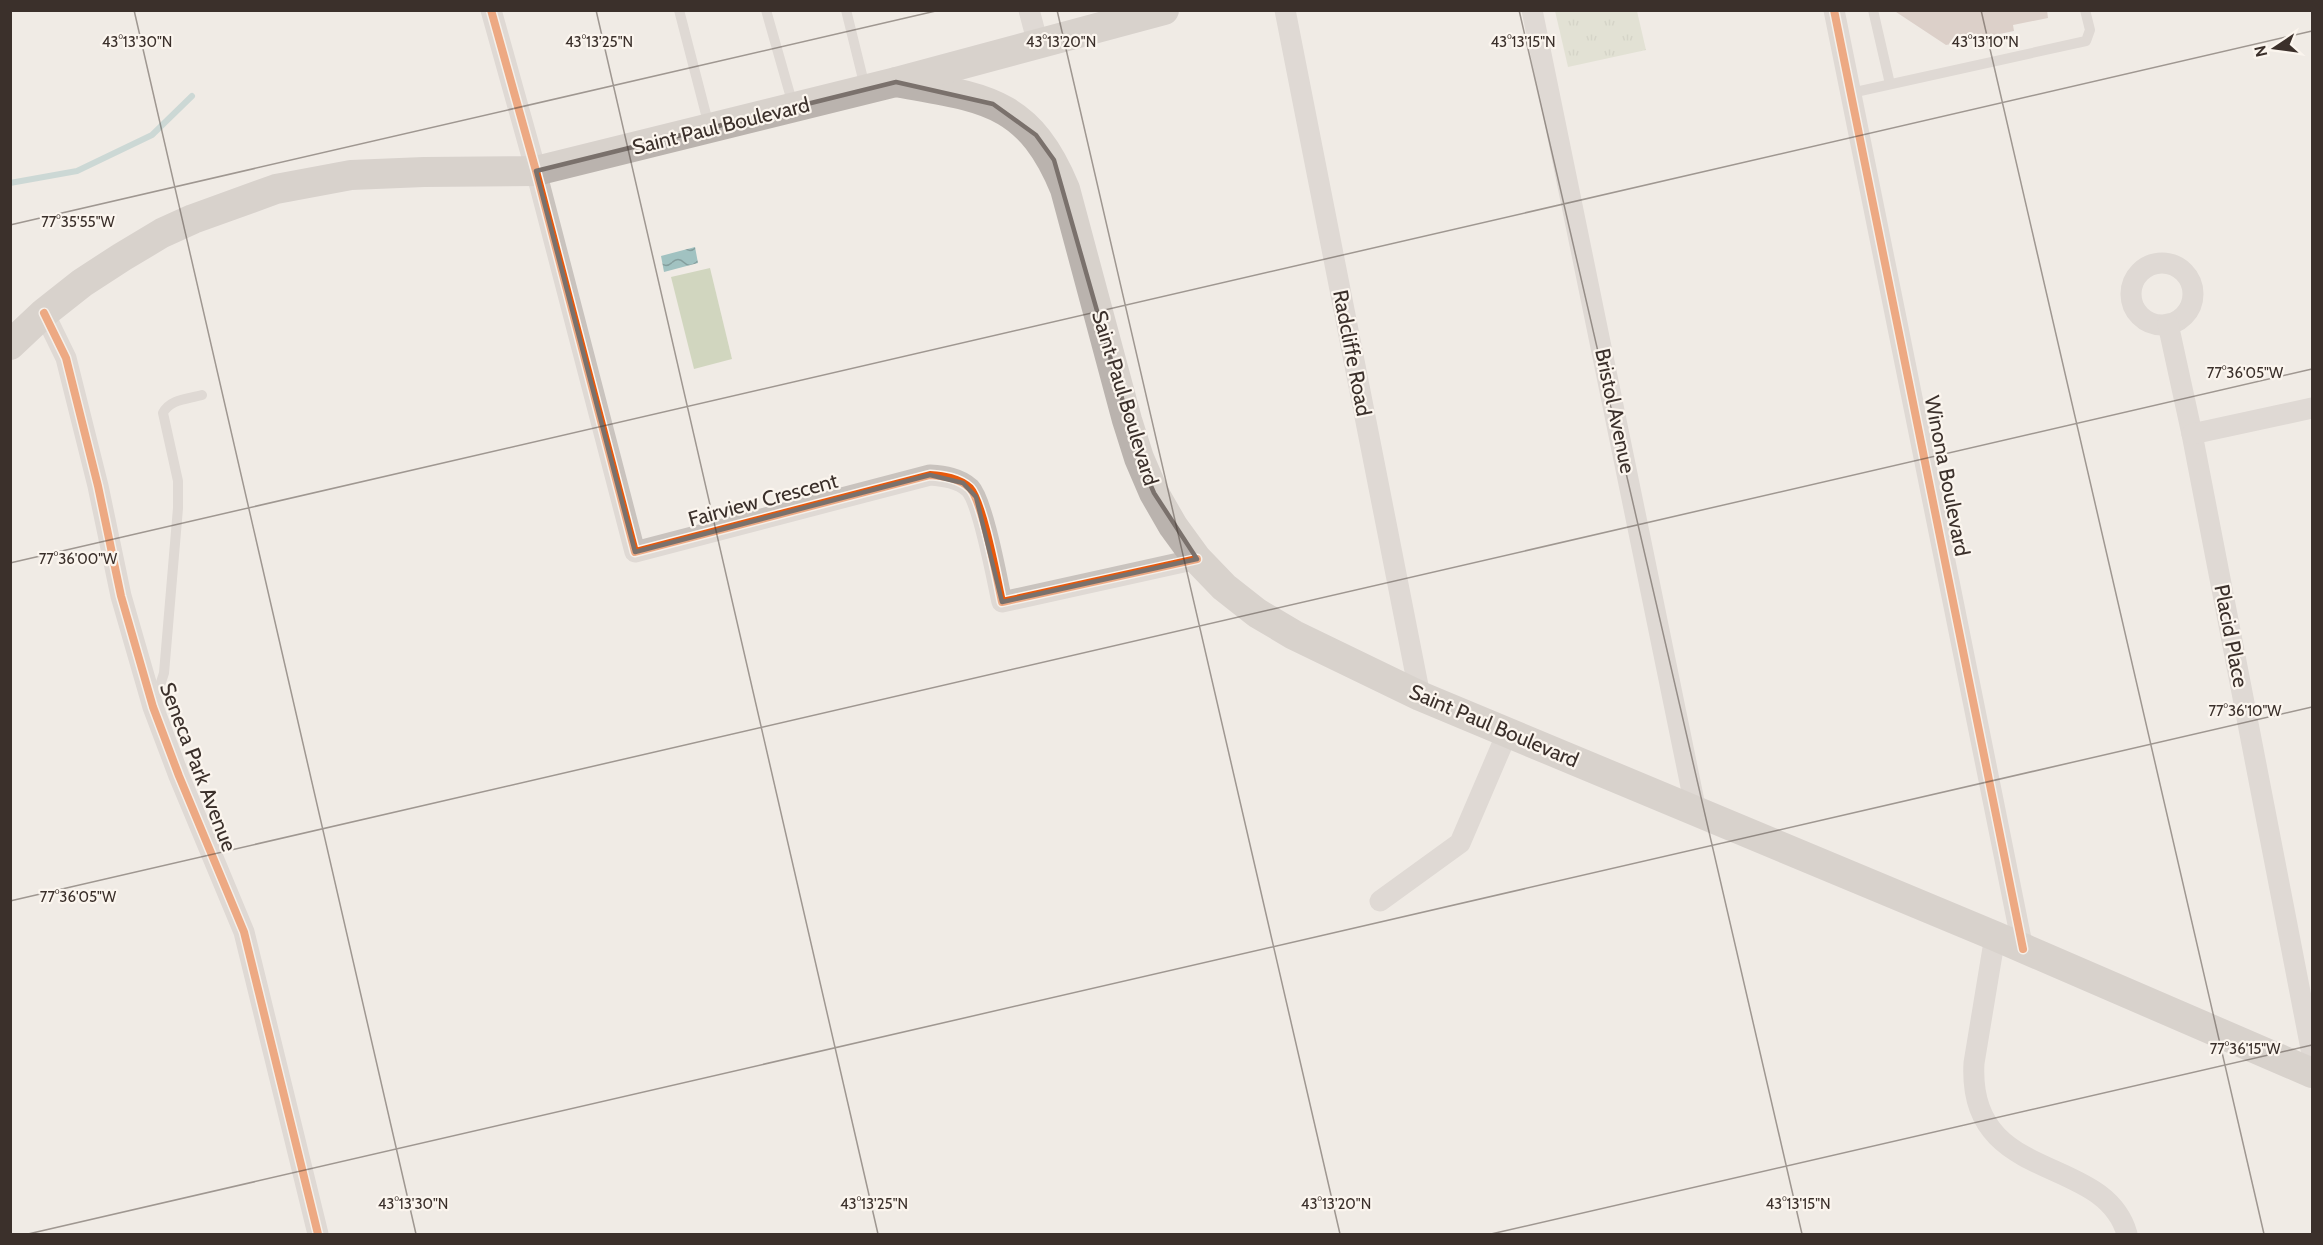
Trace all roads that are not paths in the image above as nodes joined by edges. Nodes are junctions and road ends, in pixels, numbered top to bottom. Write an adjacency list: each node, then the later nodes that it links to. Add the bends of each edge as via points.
1 (491, 10): 19 (street)
2 (679, 10): 18 (lane)
3 (766, 10): 17 (lane)
4 (846, 10): 15 (lane)
5 (1029, 10): 12 (street)
6 (1164, 10): 12 (main road)
7 (1285, 10): 27 (street, Radcliffe Road)
8 (1532, 10): 30 (street, Bristol Avenue)
9 (1834, 10): 16 (street, Winona Boulevard)
10 (1873, 10): 14 (lane)
11 (2085, 10): 14 (lane, via 2090,30 2086,41)
12 (1038, 44): 13 (main road)
13 (897, 82): 15 (main road, Saint Paul Boulevard); 26 (main road, Saint Paul Boulevard, via 968,95 993,104 1036,135 1054,160 1139,458 1154,493)
14 (1890, 84): 16 (lane)
15 (866, 90): 17 (main road, Saint Paul Boulevard)
16 (1851, 93): 33 (street, Winona Boulevard)
17 (794, 108): 18 (main road, Saint Paul Boulevard)
18 (710, 128): 19 (main road, Saint Paul Boulevard)
19 (536, 171): 20 (main road, Saint Paul Boulevard, via 351,175 276,189 162,233 82,283); 26 (street, Fairview Crescent, via 635,552 930,475 963,483 976,497 1002,602)
20 (44, 313): 22 (main road, Saint Paul Boulevard); 28 (street, Seneca Park Avenue, via 66,358 121,596)
21 (2168, 324): 25 (street, Placid Place)
22 (10, 345)
23 (202, 395): 28 (lane, via 173,402 163,413 177,481 178,508 164,673)
24 (2313, 408): 25 (street)
25 (2192, 434): 34 (street, Placid Place)
26 (1197, 559): 27 (main road, Saint Paul Boulevard, via 1257,613)
27 (1420, 696): 29 (main road, Saint Paul Boulevard)
28 (153, 707): 36 (street, Seneca Park Avenue, via 244,932)
29 (1508, 731): 30 (main road, Saint Paul Boulevard); 31 (street, via 1460,843)
30 (1696, 812): 32 (main road, Saint Paul Boulevard)
31 (1380, 901)
32 (1995, 936): 33 (main road, Saint Paul Boulevard); 37 (street, via 1974,1063 1977,1104 2002,1142 2100,1196 2115,1211)
33 (2023, 949): 35 (main road, Saint Paul Boulevard)
34 (2313, 1054)
35 (2313, 1073)
36 (318, 1234)
37 (2127, 1234)

